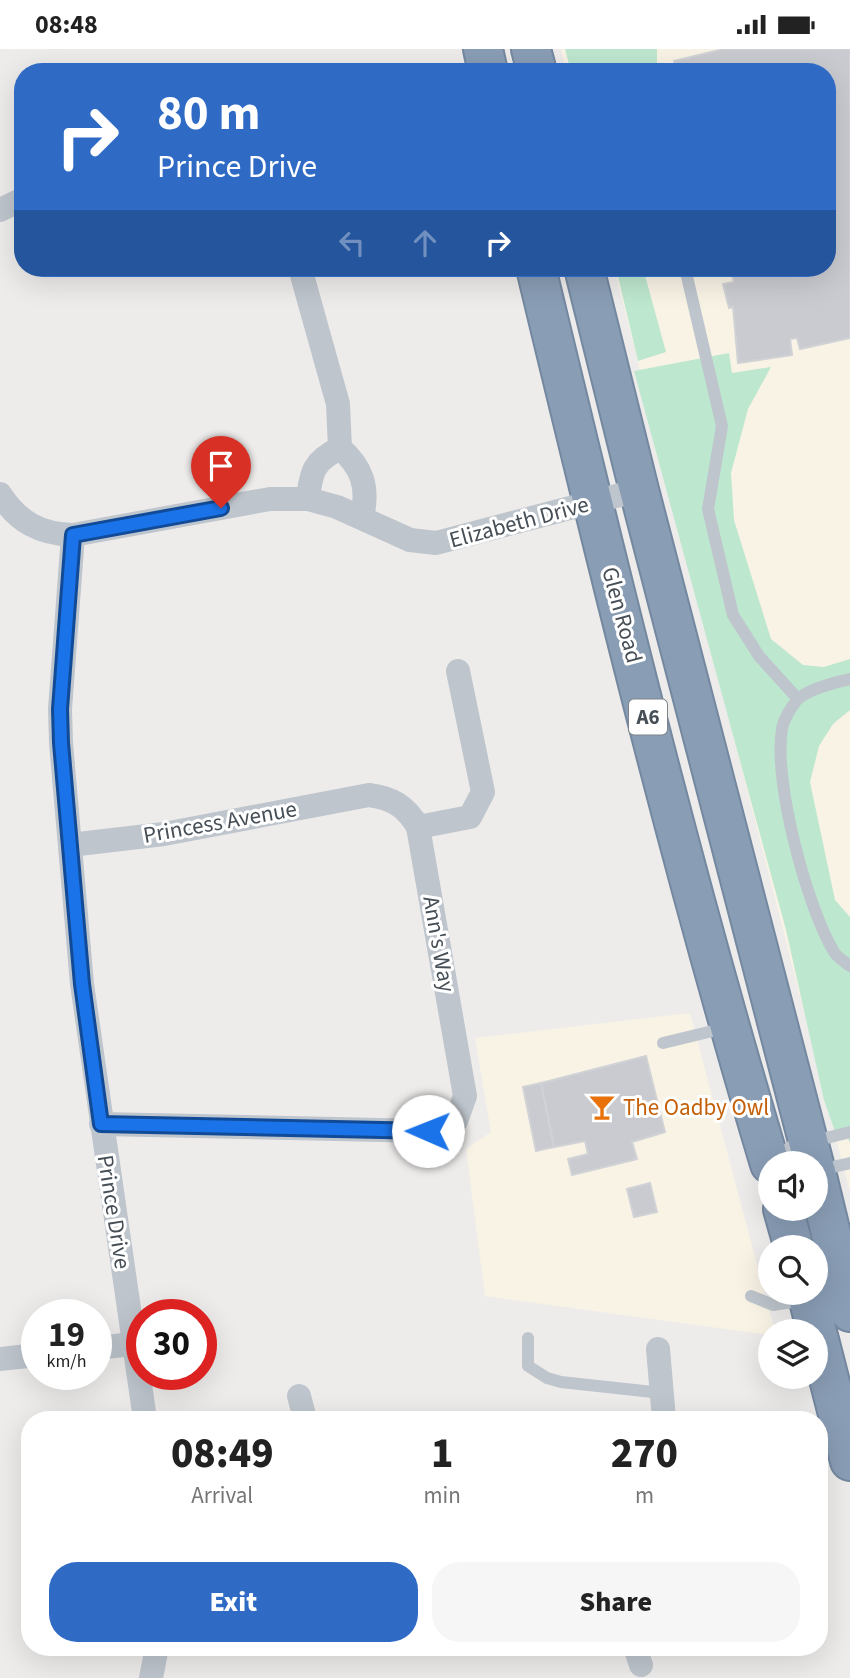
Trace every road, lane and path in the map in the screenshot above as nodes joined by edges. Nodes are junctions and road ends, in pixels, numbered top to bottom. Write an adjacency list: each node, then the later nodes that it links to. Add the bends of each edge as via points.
1 (303, 277): 5 (street, via 338,404)
2 (538, 277): 9 (highway, Glen Road / A6)
3 (586, 277): 6 (highway, Glen Road / A6)
4 (687, 277): 14 (lane, via 722,426 708,509 733,615 759,656)
5 (340, 448): 8 (street, via 323,456 314,468); 10 (street, via 355,461 363,479)
6 (639, 490): 9 (street, Elizabeth Drive); 23 (highway, Glen Road / A6)
7 (0, 495): 11 (street, Elizabeth Drive, via 13,513 31,526)
8 (307, 499): 10 (street, Elizabeth Drive); 11 (street, Elizabeth Drive, via 270,499)
9 (593, 503): 10 (street, Elizabeth Drive, via 436,543 410,540); 18 (highway, Glen Road / A6)
10 (362, 517)
11 (73, 535): 16 (street, Prince Drive, via 60,709)
12 (458, 671): 15 (street, via 483,792 470,817)
13 (850, 679): 14 (lane)
14 (797, 698): 17 (lane, via 782,727 780,757 790,815 813,906 835,955)
15 (418, 827): 16 (street, Princess Avenue, via 399,804 369,795 164,834); 20 (street, Ann's Way, via 465,1096 456,1121 428,1131)
16 (70, 845): 20 (street, Prince Drive)
17 (850, 966)
18 (729, 1027): 19 (lane); 22 (highway, Glen Road / A6)
19 (663, 1042)
20 (101, 1124): 29 (street, Prince Drive)
21 (850, 1132): 24 (lane)
22 (768, 1151)
23 (810, 1151)
24 (827, 1151)
25 (828, 1162): 26 (lane)
26 (850, 1163)
27 (828, 1205): 32 (highway, Glen Road / A6, via 840,1240)
28 (751, 1296): 30 (lane)
29 (127, 1299)
30 (758, 1299)
31 (809, 1305): 41 (highway)
32 (850, 1312)
33 (528, 1338): 38 (lane, via 528,1366 547,1378)
34 (658, 1349): 38 (street)
35 (21, 1357): 36 (street)
36 (0, 1359)
37 (141, 1390): 39 (street, Prince Drive)
38 (662, 1393): 40 (street)
39 (144, 1411)
40 (663, 1411)
41 (850, 1461)
42 (155, 1656): 43 (street)
43 (151, 1678)

